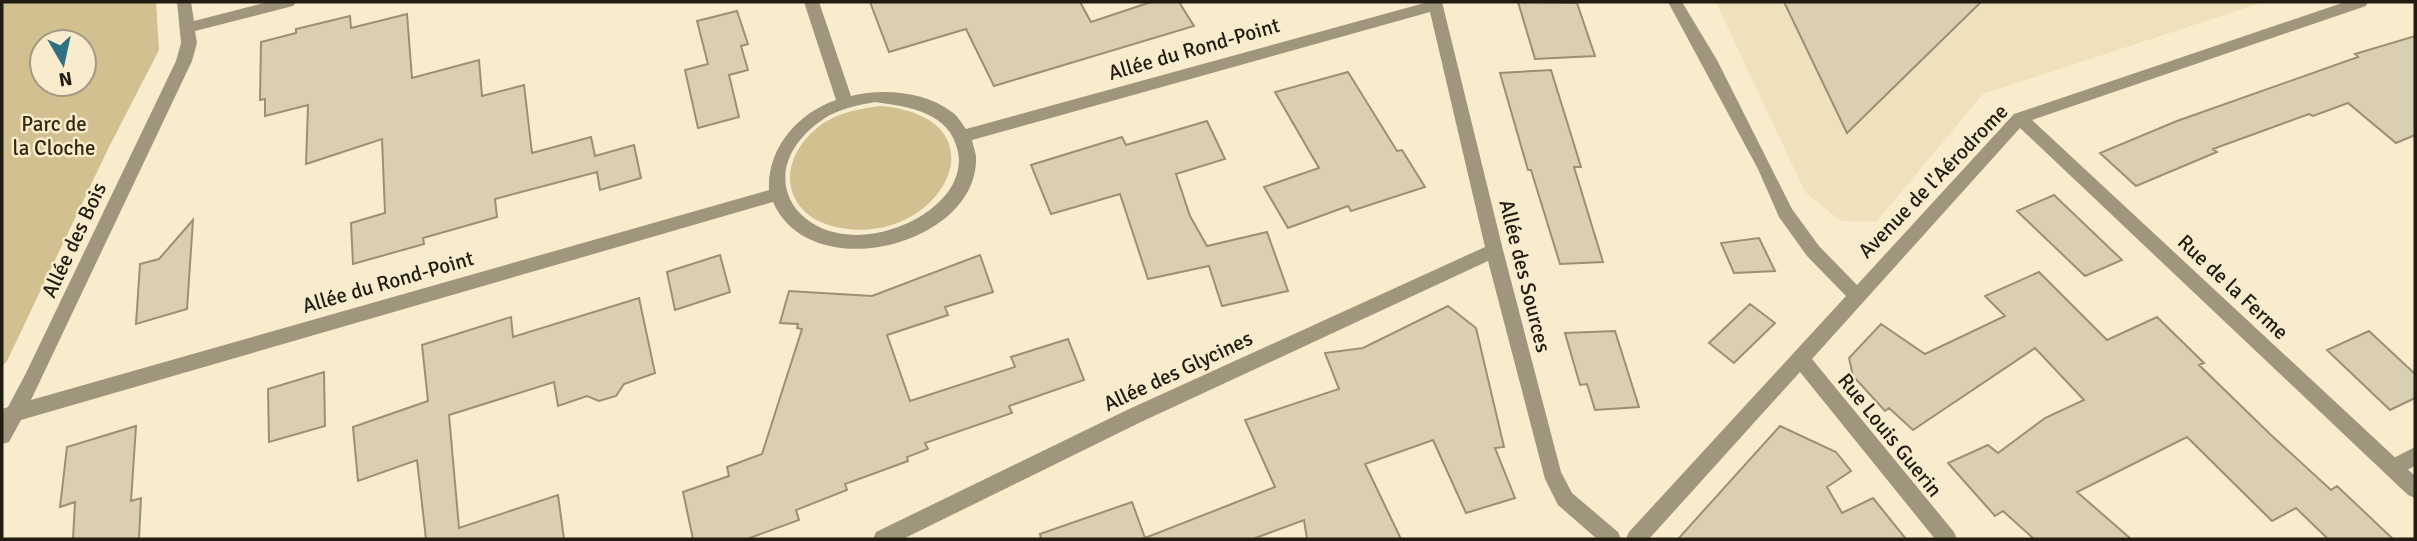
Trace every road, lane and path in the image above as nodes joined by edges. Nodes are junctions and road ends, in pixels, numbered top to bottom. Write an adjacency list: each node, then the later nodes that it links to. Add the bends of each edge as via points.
1 (184, 2): 7 (street, Allée des Bois)
2 (288, 2): 7 (street)
3 (811, 2): 8 (street)
4 (1675, 2): 13 (street, via 1785,212 1812,251)
5 (2361, 2): 9 (street, Avenue de l'Aérodrome)
6 (1435, 4): 10 (street, Allée du Rond-Point); 12 (street, Allée des Sources)
7 (187, 27): 15 (street, Allée des Bois, via 184,61 33,379)
8 (845, 102): 10 (street, via 875,96 929,104 950,117); 11 (street, via 809,122 784,150 776,172)
9 (2020, 118): 13 (street, Avenue de l'Aérodrome); 18 (street, Rue de la Ferme)
10 (964, 136): 11 (street, via 969,158 964,182 950,204 927,224 898,237 866,243 835,241 808,231 788,215)
11 (777, 194): 15 (street, Allée du Rond-Point)
12 (1494, 250): 20 (street, Allée des Glycines, via 1134,416); 21 (street, Allée des Sources, via 1552,473 1565,499)
13 (1856, 295): 14 (street, Avenue de l'Aérodrome)
14 (1800, 358): 22 (street, Avenue de l'Aérodrome); 23 (street, Rue Louis Guerin)
15 (7, 416): 16 (street, Allée des Bois)
16 (2, 436)
17 (2415, 456): 18 (street)
18 (2393, 468): 19 (street, Rue de la Ferme)
19 (2415, 489)
20 (883, 539)
21 (1611, 539)
22 (1636, 539)
23 (1947, 539)

